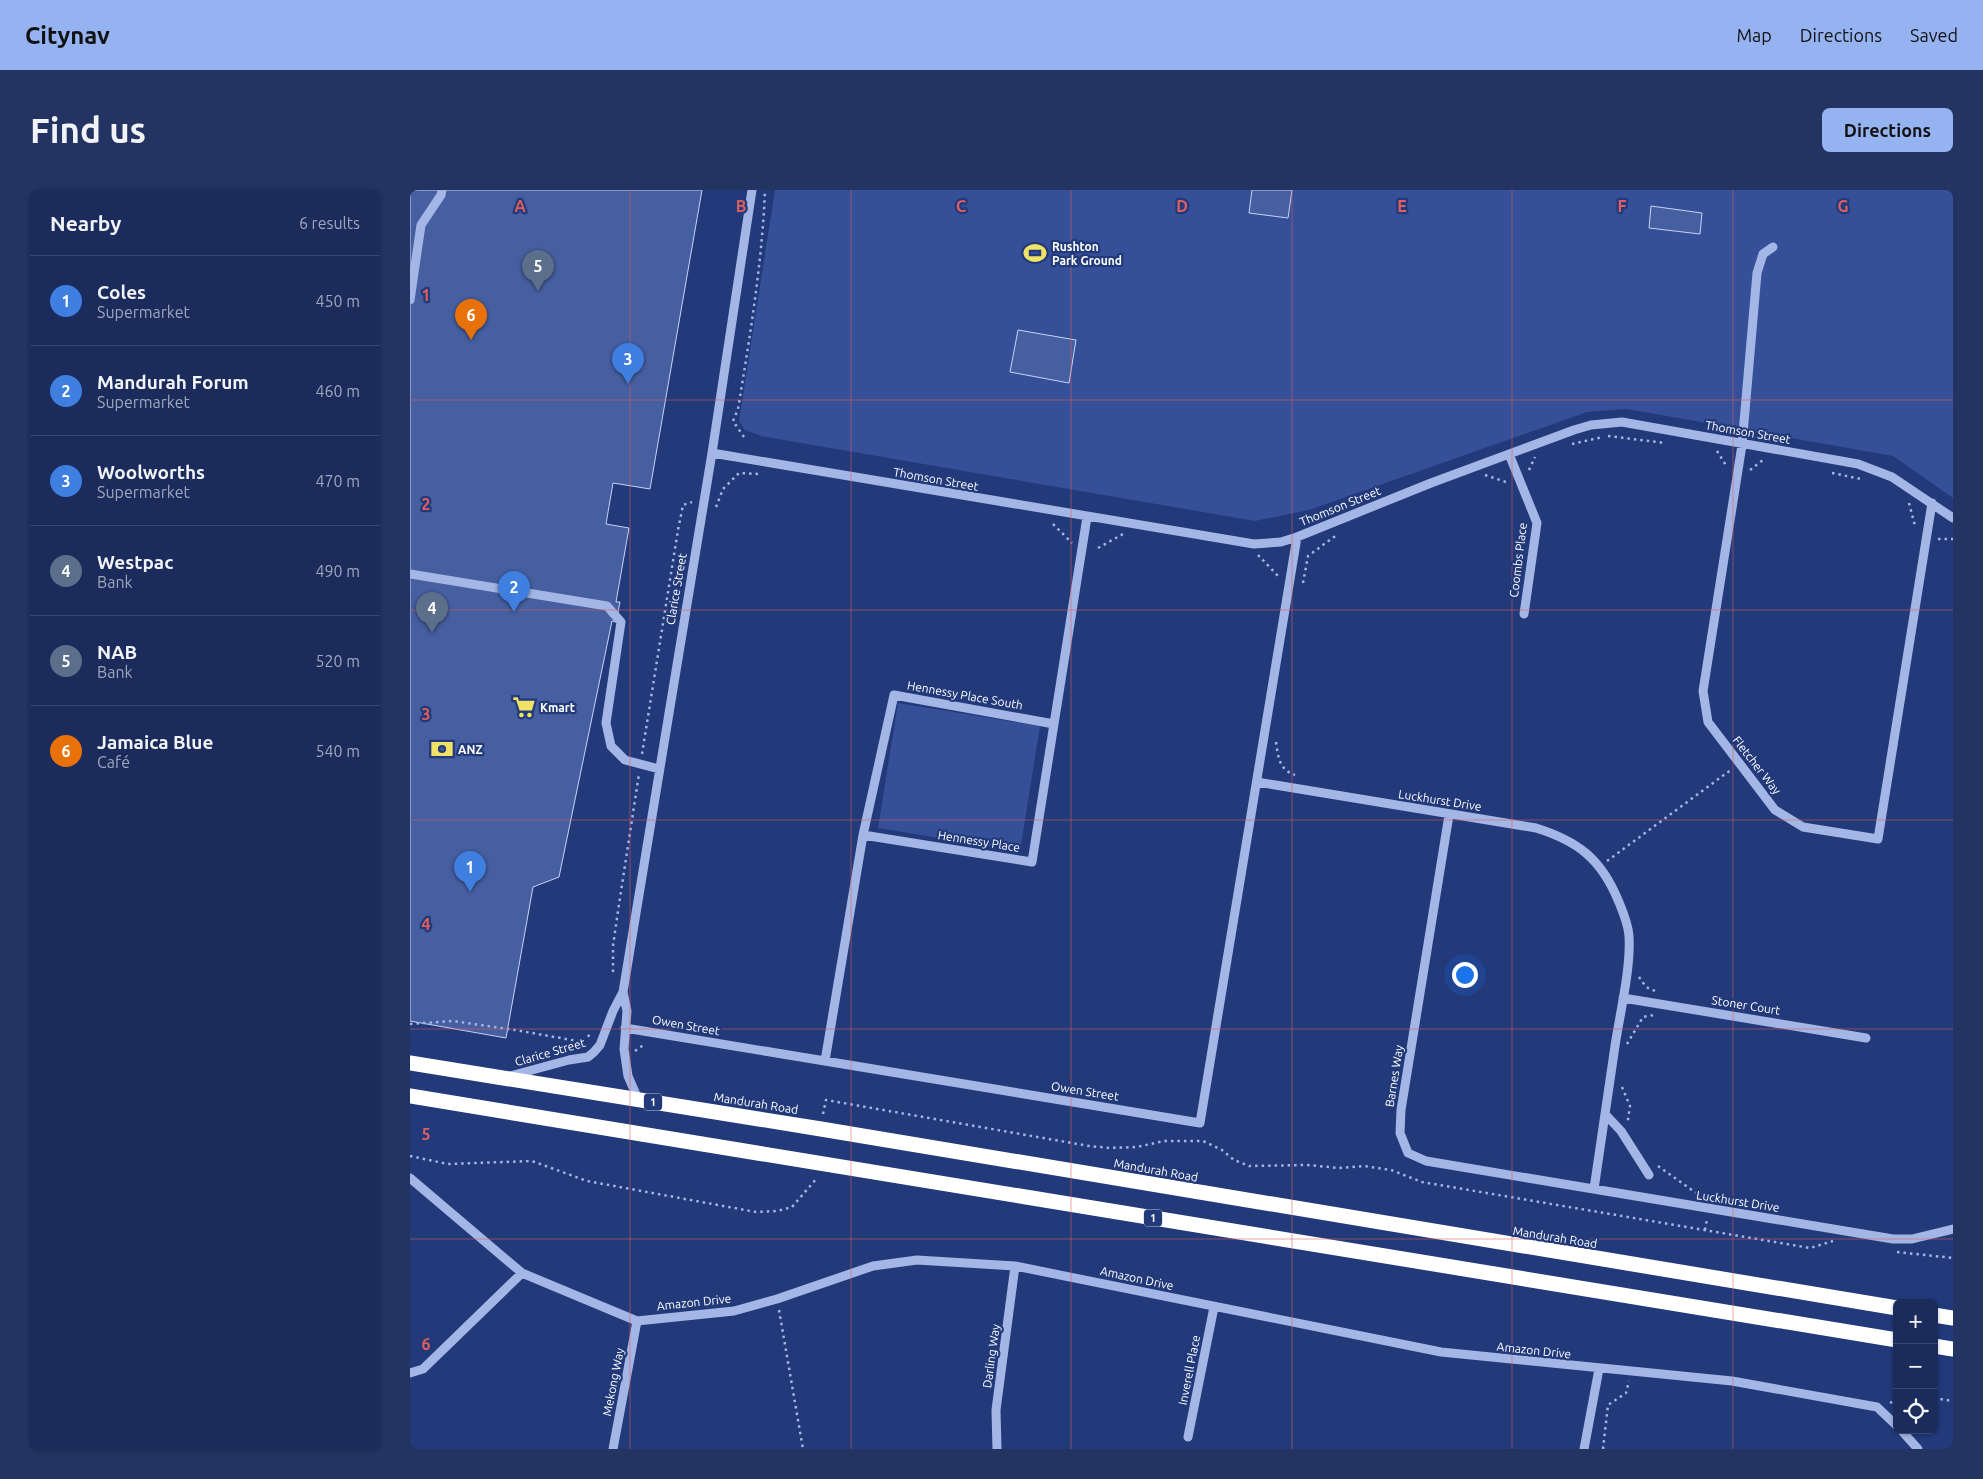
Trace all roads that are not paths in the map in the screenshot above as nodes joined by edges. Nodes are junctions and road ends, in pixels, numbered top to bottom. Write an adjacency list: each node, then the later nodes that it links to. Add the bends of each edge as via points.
1 (442, 190): 4 (street, via 421,225)
2 (752, 190): 6 (street, Clarice Street)
3 (1773, 247): 5 (street, Fletcher Way, via 1763,254 1757,273)
4 (410, 300)
5 (1742, 444): 7 (street, Thomson Street, via 1622,422 1591,425); 8 (street, Thomson Street, via 1858,464 1892,477); 8 (street, Fletcher Way, via 1703,691 1708,722 1775,810 1804,827 1878,839)
6 (712, 453): 9 (street, Thomson Street); 15 (street, Clarice Street)
7 (1509, 454): 11 (street, Thomson Street); 13 (street, Coombs Place, via 1537,523)
8 (1932, 503): 10 (street, Thomson Street)
9 (1087, 517): 11 (street, Thomson Street, via 1254,544 1282,542); 14 (street, Hennessy Place)
10 (1953, 518)
11 (1297, 537): 16 (street)
12 (410, 574): 15 (street, via 607,606 621,622 606,723 611,746 625,760)
13 (1524, 614)
14 (1054, 724): 18 (street, Hennessy Place South, via 894,695); 18 (street, Hennessy Place, via 1032,862)
15 (659, 769): 19 (street, Clarice Street)
16 (1257, 782): 17 (street, Luckhurst Drive); 23 (street, Owen Street, via 1200,1123)
17 (1449, 815): 20 (street, Luckhurst Drive, via 1536,828 1559,835 1578,845 1600,866 1611,881 1626,917 1629,936); 31 (street, Barnes Way, via 1401,1110 1402,1139 1408,1153 1426,1161)
18 (863, 835): 23 (street)
19 (623, 992): 21 (street, Clarice Street, via 627,1011); 25 (street, Clarice Street, via 600,1045 588,1057)
20 (1623, 998): 22 (street, Stoner Court); 28 (street, Luckhurst Drive)
21 (625, 1028): 23 (street, Owen Street); 27 (street, Clarice Street, via 628,1076)
22 (1866, 1038)
23 (825, 1061)
24 (410, 1063): 25 (highway, Mandurah Road / 1)
25 (505, 1078): 27 (highway, Mandurah Road / 1)
26 (410, 1096): 40 (highway, 1)
27 (638, 1099): 36 (highway, Mandurah Road / 1)
28 (1605, 1114): 29 (street, via 1621,1131); 31 (street, Luckhurst Drive)
29 (1649, 1175)
30 (410, 1178): 34 (street, Amazon Drive)
31 (1594, 1189): 32 (street, Luckhurst Drive, via 1893,1239 1912,1239)
32 (1953, 1229)
33 (1015, 1266): 35 (street, Amazon Drive); 39 (street, Amazon Drive, via 916,1260 890,1263 734,1311); 49 (street, Darling Way, via 996,1410)
34 (522, 1273): 39 (street, Amazon Drive); 44 (street, via 423,1369)
35 (1214, 1307): 43 (street, Amazon Drive, via 1441,1352); 47 (street, Inverell Place)
36 (1893, 1307)
37 (1938, 1316): 38 (highway)
38 (1953, 1318)
39 (638, 1321): 48 (street, Mekong Way)
40 (1893, 1339)
41 (1938, 1347): 42 (highway)
42 (1953, 1349)
43 (1599, 1369): 45 (street, Amazon Drive, via 1732,1381 1877,1407); 50 (street)
44 (410, 1373)
45 (1893, 1422)
46 (1905, 1434): 51 (street)
47 (1188, 1437)
48 (613, 1449)
49 (997, 1449)
50 (1584, 1449)
51 (1918, 1449)

